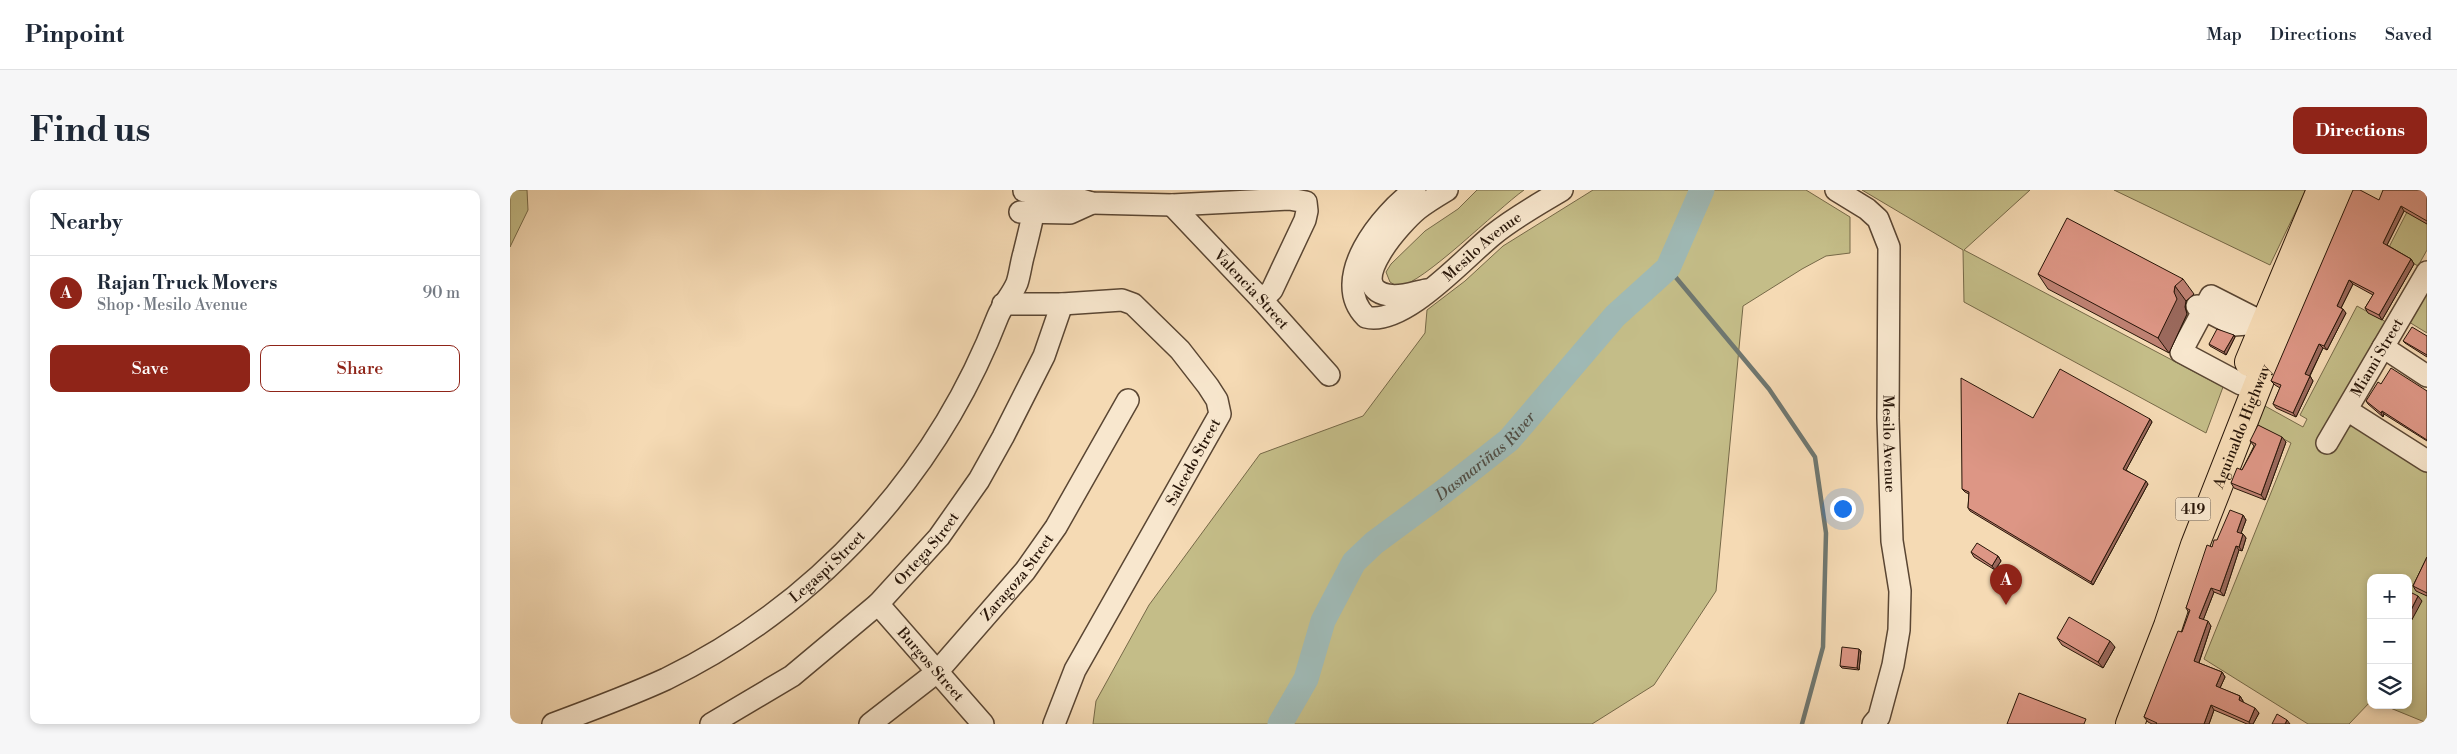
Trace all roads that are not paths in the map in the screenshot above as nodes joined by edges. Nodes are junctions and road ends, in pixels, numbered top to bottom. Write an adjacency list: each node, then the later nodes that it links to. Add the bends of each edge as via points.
1 (1414, 190): 12 (street, Mesilo Avenue, via 1389,212 1372,233 1361,252 1354,288 1361,312 1376,320 1405,308)
2 (1447, 190): 12 (street, Mesilo Avenue, via 1403,224 1376,260 1372,272 1371,281 1375,288 1389,296)
3 (1562, 190): 12 (street, Mesilo Avenue, via 1495,233)
4 (1836, 190): 28 (street, Mesilo Avenue, via 1878,219 1889,247 1888,418 1892,541 1900,591 1899,630)
5 (2320, 190): 16 (main road, Aguinaldo Highway / 419)
6 (2342, 190): 16 (main road, Aguinaldo Highway / 419)
7 (1031, 191): 8 (street); 10 (street, Legaspi Street)
8 (1092, 203): 9 (street); 10 (street, via 1070,213)
9 (1172, 205): 13 (street, Valencia Street); 13 (street, via 1289,199 1306,202 1305,220 1272,290)
10 (1026, 213): 14 (street, Legaspi Street, via 1017,283)
11 (2427, 272): 18 (street, Miami Street)
12 (1431, 290)
13 (1262, 300): 19 (street, Valencia Street)
14 (1003, 304): 15 (street, Salcedo Street); 29 (street, Legaspi Street, via 975,368 905,484 837,560 773,615 720,648 667,678)
15 (1062, 304): 26 (street, Ortega Street, via 1036,373 979,480 939,537); 33 (street, Salcedo Street, via 1122,300 1133,304 1180,350 1217,400 1220,414 1075,670)
16 (2272, 328): 21 (main road, Aguinaldo Highway / 419); 21 (street, via 2211,296 2181,352); 35 (main road, Aguinaldo Highway / 419, via 2262,372)
17 (2180, 338): 21 (street, via 2219,359)
18 (2383, 347): 20 (street); 23 (street, Miami Street)
19 (1329, 375)
20 (2427, 376)
21 (2240, 384): 34 (main road, Aguinaldo Highway / 419)
22 (1128, 400): 27 (street, Zaragoza Street, via 1061,518 1025,570)
23 (2346, 410): 24 (street, Miami Street); 25 (street)
24 (2328, 443)
25 (2427, 461)
26 (878, 604): 27 (street, Burgos Street); 30 (street, Ortega Street, via 792,676)
27 (936, 672): 31 (street, Zaragoza Street); 32 (street, Burgos Street)
28 (1878, 722)
29 (553, 724)
30 (711, 724)
31 (870, 724)
32 (983, 724)
33 (1054, 724)
34 (2110, 724)
35 (2130, 724)

